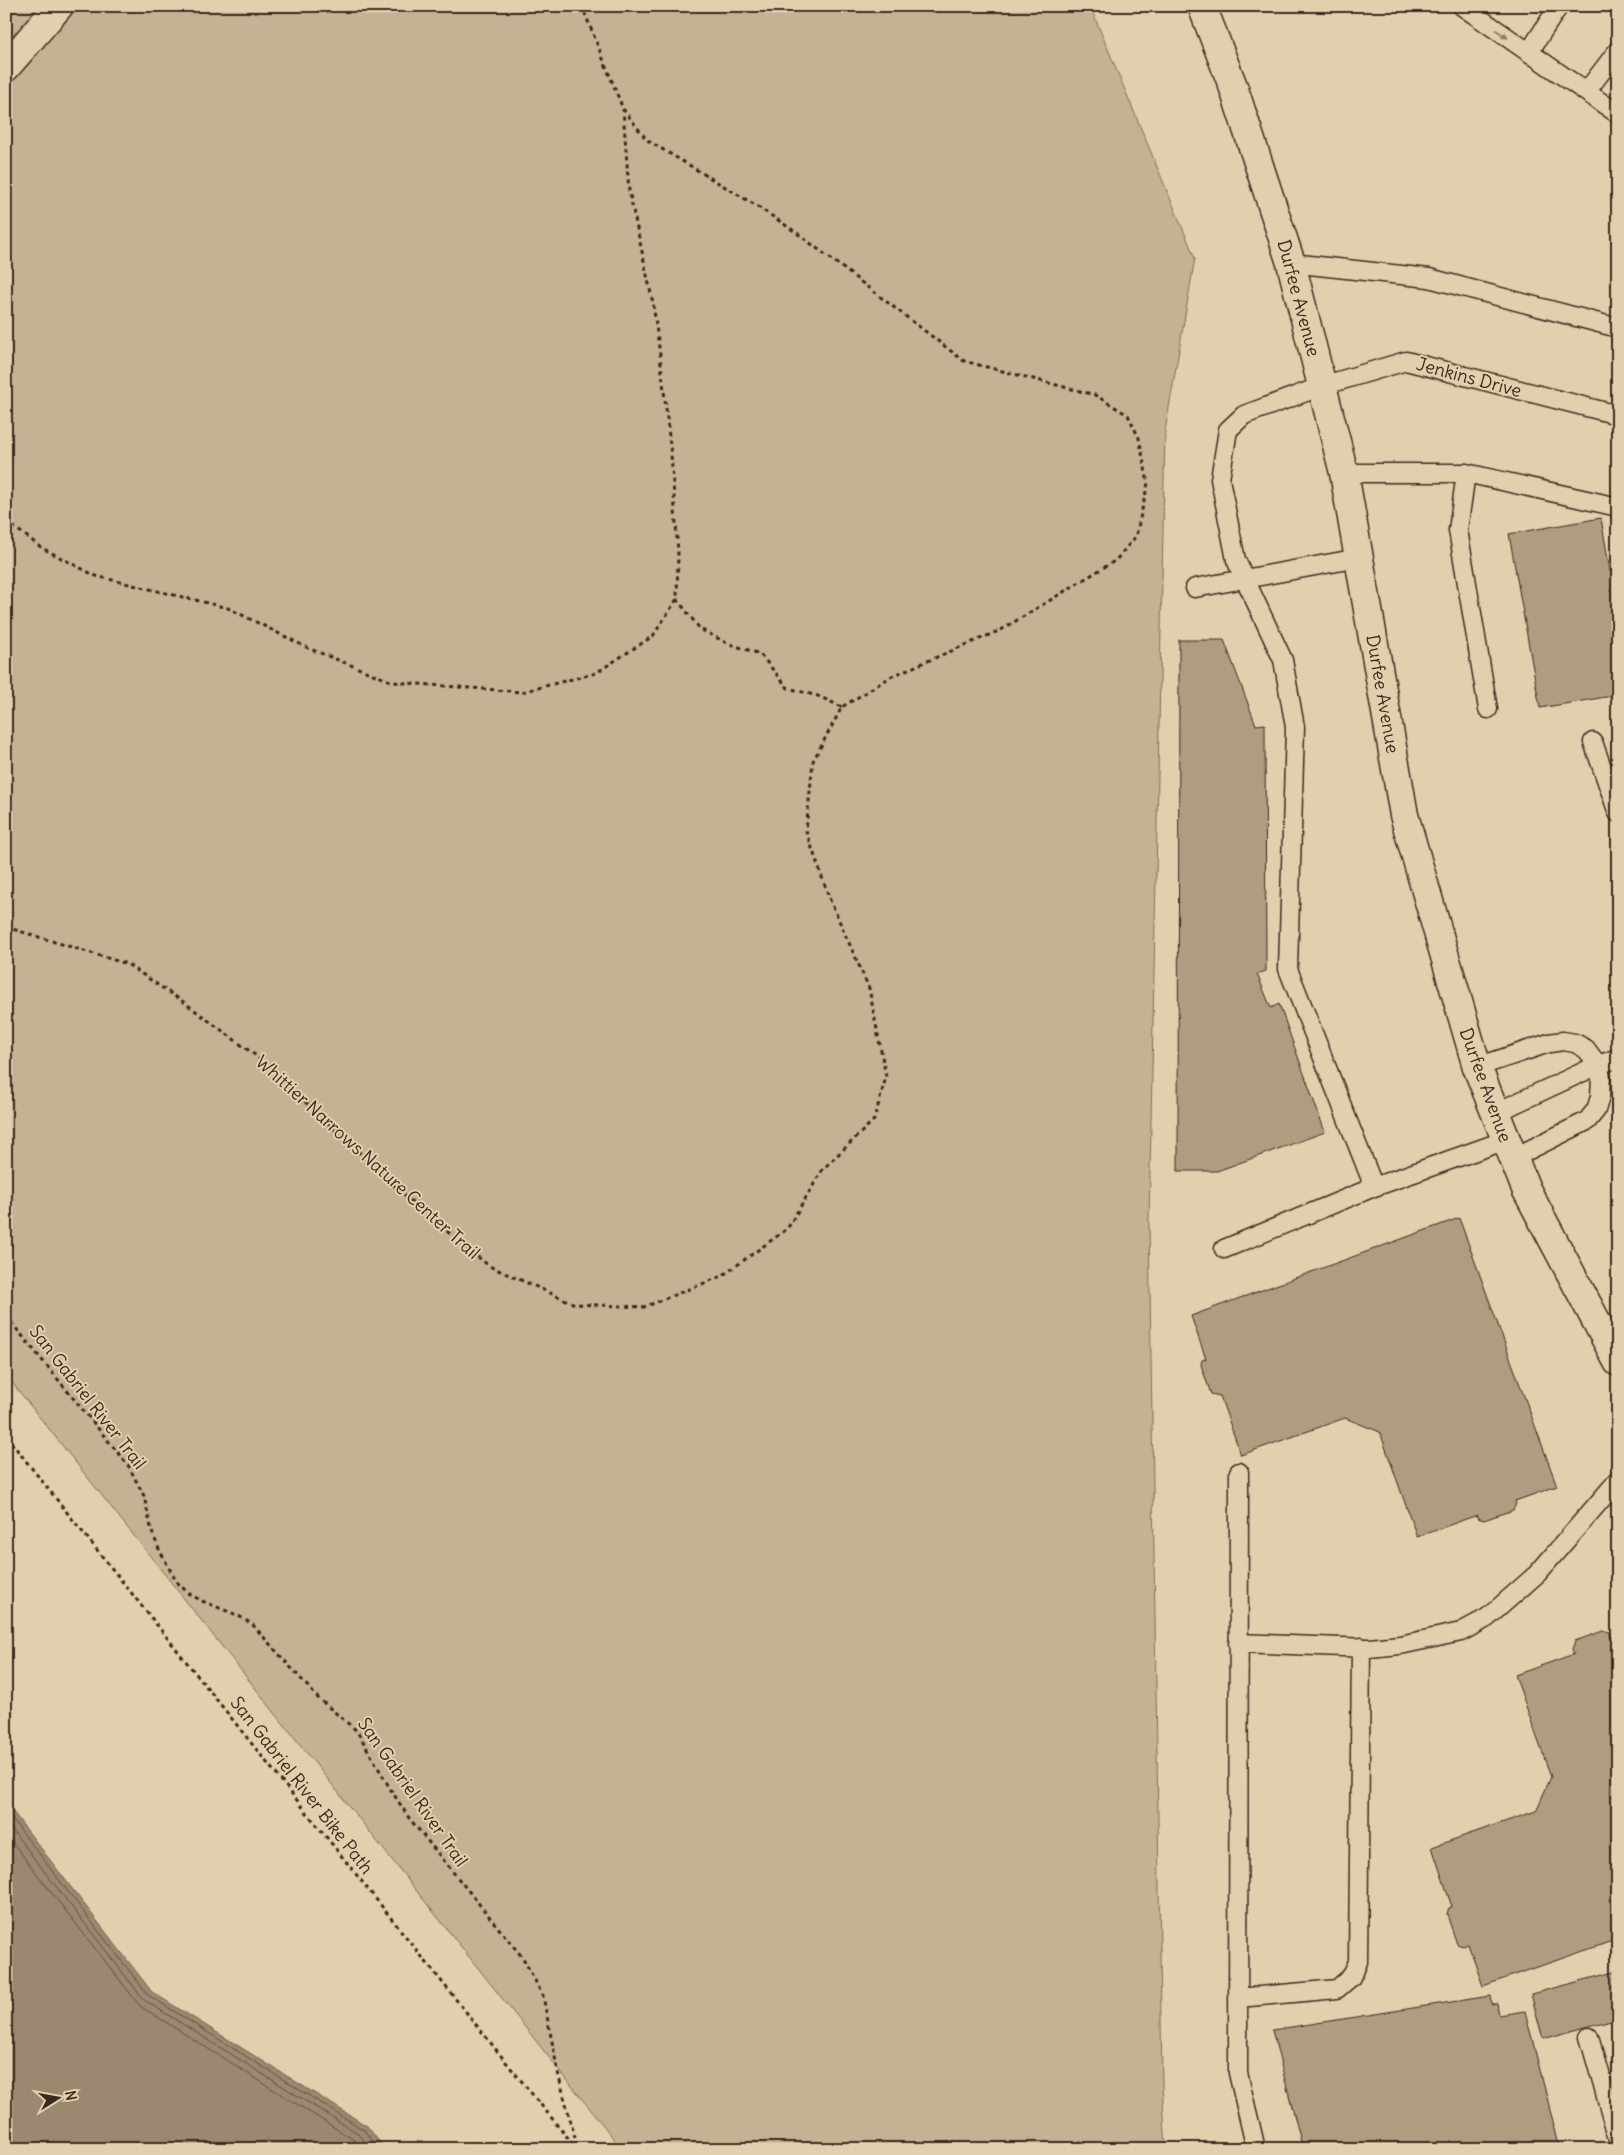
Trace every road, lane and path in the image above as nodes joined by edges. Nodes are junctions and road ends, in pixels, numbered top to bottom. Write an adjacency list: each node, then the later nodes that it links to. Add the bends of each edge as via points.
1 (59, 6): 8 (main road)
2 (582, 6): 10 (path, Whittier Narrows Nature Center Trail)
3 (1202, 6): 12 (main road, Durfee Avenue, via 1233,86)
4 (1462, 6): 7 (lane, one-way to 7)
5 (1559, 6): 7 (lane)
6 (1618, 50): 9 (lane)
7 (1528, 52): 9 (lane)
8 (6, 67)
9 (1586, 92): 11 (lane)
10 (623, 109): 23 (path, Whittier Narrows Nature Center Trail, via 628,191 653,303 671,454 678,552); 24 (path, Whittier Narrows Nature Center Trail, via 647,140 797,233 964,361 1095,395 1128,415 1139,438 1148,483 1136,536 1116,560 1001,630 892,676)
11 (1618, 114)
12 (1291, 262): 13 (lane, via 1429,278); 14 (main road, Durfee Avenue)
13 (1618, 328)
14 (1322, 386): 15 (lane, Jenkins Drive, via 1406,361); 16 (main road, Durfee Avenue); 21 (lane, Jenkins Drive, via 1244,415 1228,430 1220,479 1236,560)
15 (1618, 415)
16 (1344, 473): 17 (lane); 20 (main road, Durfee Avenue)
17 (1466, 473): 18 (lane); 25 (lane, via 1458,530)
18 (1618, 507)
19 (6, 521): 23 (path, via 42,548 96,576 228,608 308,648 393,682 522,692 596,673 653,636)
20 (1359, 558): 21 (lane); 31 (main road, Durfee Avenue, via 1404,815)
21 (1245, 579): 22 (lane); 34 (lane, Jenkins Drive, via 1283,660 1295,727 1288,969)
22 (1195, 588)
23 (677, 599): 24 (path, via 700,630 760,654 788,688)
24 (842, 707): 28 (path, Whittier Narrows Nature Center Trail, via 813,761 806,831 830,900 869,988 886,1077 874,1120 823,1169 787,1228 722,1276 644,1307 575,1304 489,1266 413,1203 255,1055 185,1003 127,964)
25 (1488, 710)
26 (1592, 742): 27 (lane)
27 (1618, 813)
28 (6, 927)
29 (1618, 1058): 30 (lane)
30 (1598, 1065): 31 (lane, via 1586,1049 1563,1041); 32 (lane); 33 (lane, via 1600,1097 1587,1122)
31 (1477, 1066): 32 (main road, Durfee Avenue)
32 (1495, 1113): 33 (main road, Durfee Avenue)
33 (1509, 1149): 34 (lane); 37 (main road, Durfee Avenue, via 1526,1189)
34 (1374, 1187): 35 (lane)
35 (1224, 1249)
36 (6, 1316): 46 (path, San Gabriel River Trail, via 128,1466 144,1496 158,1549 176,1581 202,1601 252,1624 318,1698 357,1731 409,1818 522,1958 543,1996)
37 (1618, 1362)
38 (6, 1436): 46 (path, San Gabriel River Bike Path, via 521,2082)
39 (1239, 1472): 41 (lane)
40 (1618, 1480): 42 (lane, via 1538,1573 1487,1618 1461,1632 1400,1645)
41 (1238, 1643): 42 (lane); 43 (lane)
42 (1361, 1647): 43 (lane, via 1358,1962 1351,1977 1337,1989)
43 (1238, 1998): 47 (lane, via 1238,2073)
44 (1590, 2037): 45 (lane)
45 (1617, 2136)
46 (578, 2149)
47 (1256, 2149)

